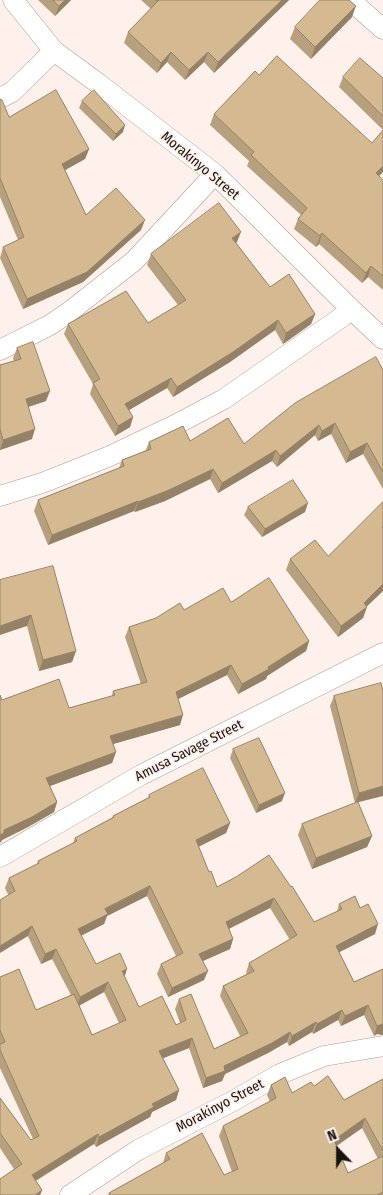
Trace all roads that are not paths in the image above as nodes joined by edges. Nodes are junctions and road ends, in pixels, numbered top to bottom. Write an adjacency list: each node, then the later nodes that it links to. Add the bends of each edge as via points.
1 (13, 0): 4 (street, Morakinyo Street)
2 (355, 2): 3 (street)
3 (383, 29)
4 (54, 51): 5 (street, via 12,92); 6 (street, Morakinyo Street)
5 (0, 98)
6 (215, 174): 7 (street, Morakinyo Street); 9 (street, via 134,261 50,325)
7 (352, 310): 8 (street, Morakinyo Street); 10 (street, via 224,399 183,421 110,456)
8 (383, 339)
9 (0, 350)
10 (0, 496)
11 (383, 653): 12 (street, Amusa Savage Street, via 141,775)
12 (0, 857)
13 (383, 1046): 14 (street, Morakinyo Street, via 324,1056 280,1074 138,1150)
14 (70, 1195)

